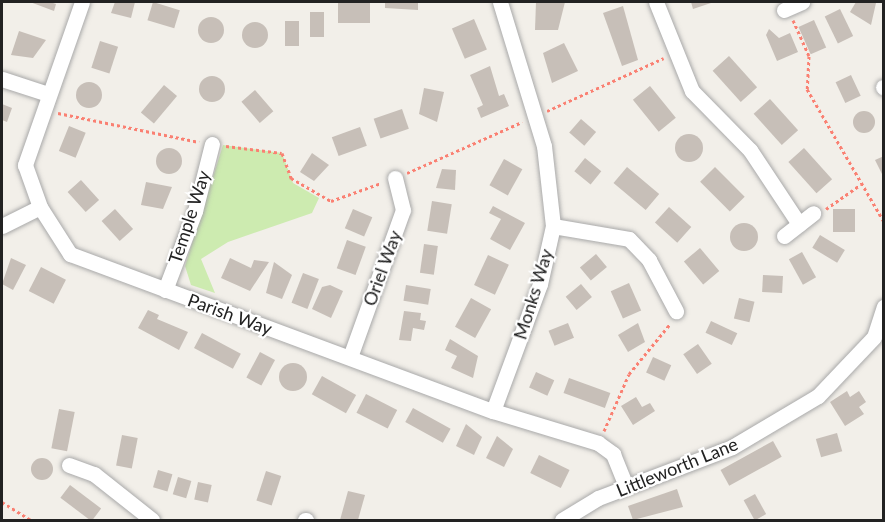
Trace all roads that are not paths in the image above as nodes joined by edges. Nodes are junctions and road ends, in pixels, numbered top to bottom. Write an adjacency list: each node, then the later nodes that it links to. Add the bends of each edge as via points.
1 (82, 2): 5 (street, Parish Way)
2 (500, 2): 12 (street, Monks Way, via 544,146)
3 (656, 2): 10 (street, via 673,53 692,92 750,150)
4 (2, 79): 5 (street)
5 (48, 94): 8 (street, Parish Way, via 25,165)
6 (212, 144): 14 (street, Temple Way, via 195,211)
7 (395, 178): 17 (street, Oriel Way, via 404,210)
8 (40, 207): 11 (street); 14 (street, Parish Way, via 70,254)
9 (813, 213): 10 (street)
10 (799, 224): 13 (street)
11 (2, 226)
12 (553, 226): 16 (street, via 629,239 649,260); 18 (street, Monks Way, via 540,284)
13 (784, 236)
14 (165, 290): 17 (street, Parish Way)
15 (884, 308): 20 (street, Littleworth Lane, via 874,337 818,396 732,447)
16 (676, 311)
17 (350, 357): 18 (street, Parish Way)
18 (493, 411): 20 (street, Parish Way, via 598,443 613,454)
19 (69, 465): 21 (street, via 94,474)
20 (626, 486): 22 (street, Littleworth Lane)
21 (152, 520)
22 (562, 520)

